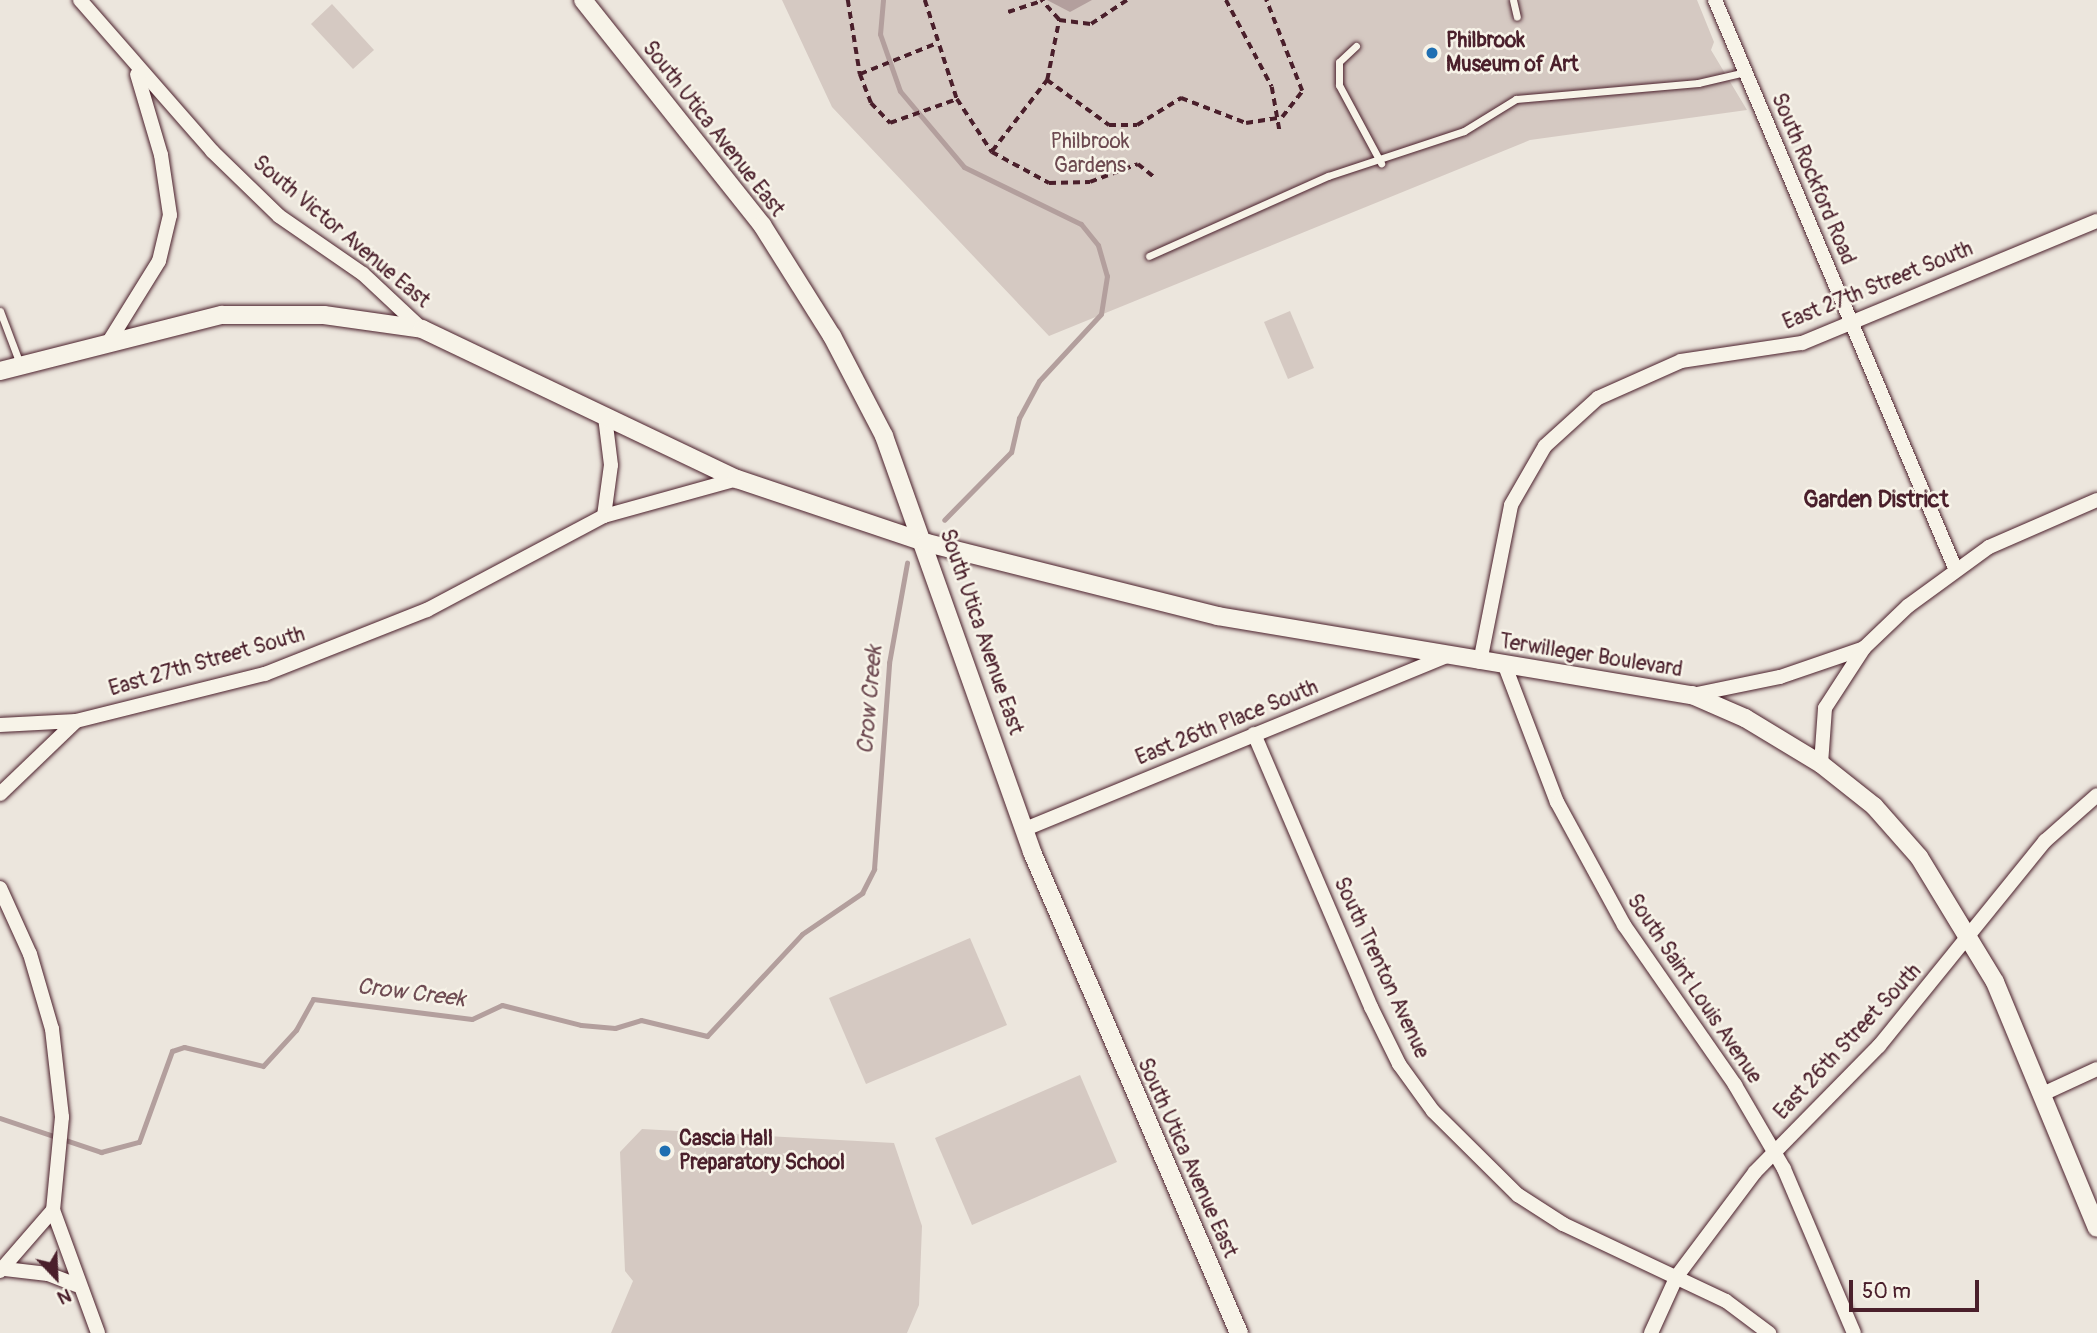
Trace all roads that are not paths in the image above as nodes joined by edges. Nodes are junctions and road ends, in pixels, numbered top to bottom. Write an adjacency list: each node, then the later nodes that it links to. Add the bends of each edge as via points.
1 (80, 0): 7 (street, South Victor Avenue East)
2 (583, 0): 22 (street, South Utica Avenue East, via 803,287 884,436)
3 (1513, 0): 5 (lane)
4 (1715, 0): 8 (street, South Rockford Road)
5 (1517, 17)
6 (1356, 46): 9 (lane, via 1339,62 1339,85)
7 (136, 69): 14 (street, South Victor Avenue East, via 279,216 363,274); 15 (street, South Victor Avenue East, via 161,155 170,215 159,261)
8 (1745, 72): 9 (lane, via 1698,83 1516,99 1464,131); 13 (street, South Rockford Road)
9 (1381, 163): 11 (lane, via 1328,176)
10 (2097, 221): 13 (street, East 27th Street South)
11 (1149, 256)
12 (0, 311): 16 (lane)
13 (1852, 324): 23 (street, South Rockford Road); 26 (street, East 27th Street South, via 1766,352 1650,370 1574,416 1545,446 1511,505)
14 (422, 329): 15 (street, via 273,313 172,323); 18 (street, South Victor Avenue East)
15 (110, 340): 16 (street)
16 (20, 365): 17 (street)
17 (0, 371)
18 (606, 417): 19 (street, South Victor Avenue East); 21 (street, via 611,466)
19 (737, 479): 21 (street, East 27th Street South); 22 (street)
20 (2097, 500): 23 (street)
21 (604, 516): 29 (street, East 27th Street South, via 368,637 265,674)
22 (927, 543): 25 (street, Terwilleger Boulevard, via 1099,591); 35 (street, South Utica Avenue East)
23 (1955, 568): 24 (street)
24 (1864, 648): 28 (street, via 1780,677); 32 (street, via 1825,708)
25 (1445, 657): 26 (street, Terwilleger Boulevard); 31 (street, East 26th Place South)
26 (1480, 662): 27 (street, Terwilleger Boulevard)
27 (1505, 666): 28 (street, Terwilleger Boulevard); 40 (street, South Saint Louis Avenue, via 1532,746 1587,860)
28 (1692, 695): 32 (street, Terwilleger Boulevard, via 1745,718)
29 (76, 721): 30 (street, East 27th Street South); 33 (street)
30 (0, 725)
31 (1254, 734): 35 (street, East 26th Place South); 44 (street, South Trenton Avenue, via 1371,1007 1399,1064 1433,1111 1517,1195 1563,1224)
32 (1821, 764): 37 (street, Terwilleger Boulevard, via 1874,806 1919,857)
33 (0, 794)
34 (2097, 795): 37 (street, East 26th Street South, via 2045,841)
35 (1025, 829): 47 (street, South Utica Avenue East)
36 (0, 888): 41 (street, via 43,989 62,1117)
37 (1970, 937): 39 (street, Terwilleger Boulevard); 40 (street, East 26th Street South, via 1879,1046)
38 (2097, 1069): 39 (street)
39 (2045, 1093): 42 (street, Terwilleger Boulevard)
40 (1774, 1152): 44 (street, East 26th Street South); 50 (street, South Saint Louis Avenue, via 1822,1246)
41 (53, 1210): 43 (street); 45 (street)
42 (2097, 1228)
43 (2, 1270): 45 (street, via 48,1274)
44 (1677, 1276): 48 (street, East 26th Street South); 49 (street, South Trenton Avenue, via 1726,1301)
45 (77, 1285): 46 (street)
46 (98, 1333)
47 (1239, 1333)
48 (1651, 1333)
49 (1769, 1333)
50 (1854, 1333)

